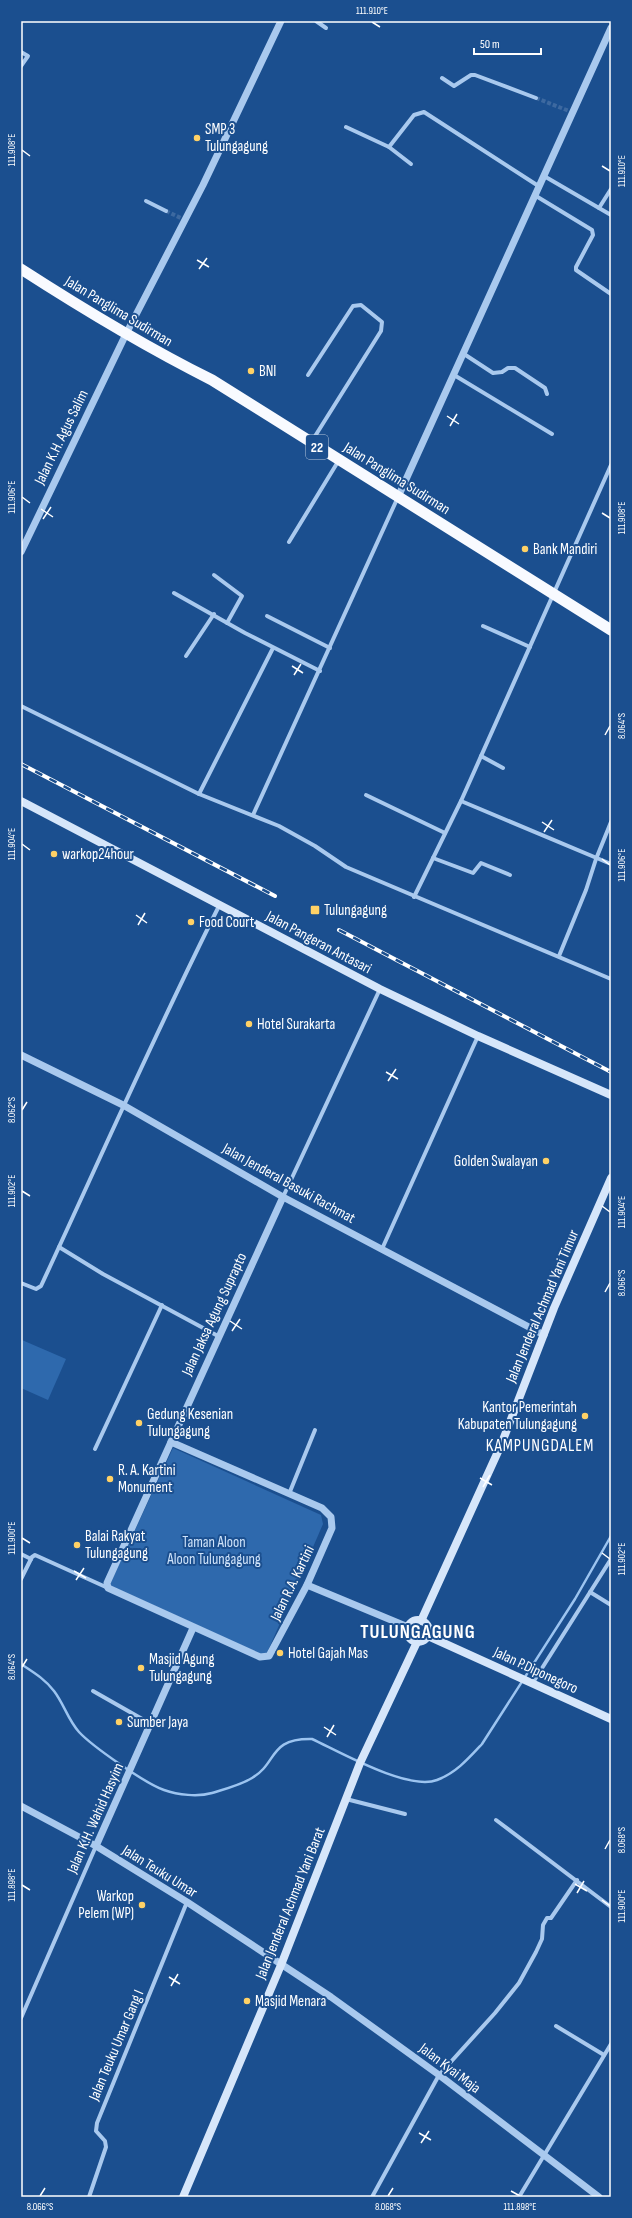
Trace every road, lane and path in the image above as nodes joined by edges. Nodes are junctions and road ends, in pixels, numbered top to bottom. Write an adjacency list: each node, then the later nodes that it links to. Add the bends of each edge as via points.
1 (281, 21): 22 (street, Jalan K.H. Agus Salim)
2 (316, 21): 3 (street)
3 (326, 28)
4 (611, 28): 12 (street)
5 (21, 52): 6 (street, via 28,56)
6 (21, 66)
7 (442, 78): 8 (street, via 454,86 475,75)
8 (536, 98)
9 (346, 127): 10 (street)
10 (389, 147): 11 (street); 13 (street, via 414,115 424,112)
11 (411, 164)
12 (544, 176): 13 (street); 17 (street)
13 (540, 187): 15 (street)
14 (611, 188): 17 (street)
15 (536, 196): 21 (street, via 592,230 593,235 576,270); 23 (street)
16 (146, 201): 18 (street)
17 (599, 208): 19 (street)
18 (166, 211)
19 (611, 215)
20 (21, 269): 22 (highway, Jalan Panglima Sudirman / 22)
21 (611, 294)
22 (126, 334): 28 (highway, Jalan Panglima Sudirman / 22, via 212,380); 33 (street, Jalan K.H. Agus Salim)
23 (464, 354): 25 (street); 26 (street, via 493,373 515,368 545,388)
24 (308, 375): 28 (street, via 353,306 361,305 382,322 381,331)
25 (454, 376): 27 (street); 31 (street)
26 (547, 394)
27 (552, 434)
28 (311, 443): 29 (highway, Jalan Panglima Sudirman / 22)
29 (339, 460): 31 (highway, Jalan Panglima Sudirman / 22); 32 (street)
30 (611, 466): 36 (street)
31 (398, 497): 36 (highway, Jalan Panglima Sudirman / 22); 44 (street)
32 (289, 542)
33 (21, 552)
34 (214, 575): 39 (street, via 242,596)
35 (174, 593): 37 (street)
36 (555, 595): 41 (highway, Jalan Panglima Sudirman / 22); 42 (street)
37 (214, 614): 39 (street); 45 (street)
38 (267, 616): 44 (street)
39 (227, 623): 43 (street)
40 (483, 626): 42 (street)
41 (611, 630)
42 (530, 647): 48 (street)
43 (272, 648): 46 (street); 50 (street)
44 (330, 648): 46 (street)
45 (186, 656)
46 (320, 671): 54 (street)
47 (21, 706): 50 (street)
48 (481, 756): 49 (street); 53 (street)
49 (502, 768)
50 (199, 794): 54 (street)
51 (366, 795): 56 (street)
52 (21, 801): 62 (main road, Jalan Pangeran Antasari)
53 (461, 801): 56 (street); 58 (street)
54 (253, 815): 61 (street, via 315,846 346,867)
55 (611, 822): 58 (street)
56 (445, 833): 57 (street)
57 (433, 858): 60 (street, via 473,873 481,863); 61 (street)
58 (596, 859): 59 (street); 63 (street)
59 (611, 864)
60 (510, 875)
61 (414, 897): 63 (street)
62 (219, 906): 65 (main road, Jalan Pangeran Antasari); 69 (street)
63 (559, 956): 64 (street)
64 (611, 979)
65 (380, 990): 66 (main road, Jalan Pangeran Antasari); 71 (street)
66 (478, 1036): 68 (main road, Jalan Pangeran Antasari); 73 (street)
67 (21, 1055): 69 (street, Jalan Jenderal Basuki Rachmat)
68 (611, 1095)
69 (123, 1104): 71 (street, Jalan Jenderal Basuki Rachmat); 72 (street)
70 (610, 1183): 76 (main road, Jalan Jenderal Achmad Yani Timur)
71 (283, 1197): 73 (street, Jalan Jenderal Basuki Rachmat); 77 (street, Jalan Jaksa Agung Suprapto)
72 (59, 1247): 74 (street, via 39,1288 34,1289); 75 (street)
73 (382, 1249): 76 (street, Jalan Jenderal Basuki Rachmat)
74 (21, 1283)
75 (162, 1305): 77 (street); 80 (street)
76 (544, 1335): 90 (main road, Jalan Jenderal Achmad Yani Timur, via 501,1445)
77 (218, 1336): 79 (street, Jalan Jaksa Agung Suprapto)
78 (314, 1430): 81 (street)
79 (171, 1442): 81 (street, Jalan R.A. Kartini); 87 (street)
80 (95, 1449)
81 (290, 1494): 86 (street, Jalan R.A. Kartini, via 328,1512 332,1522 332,1528)
82 (21, 1554): 83 (street)
83 (31, 1559): 85 (street); 87 (street, via 35,1555)
84 (611, 1559): 88 (street)
85 (21, 1579)
86 (307, 1585): 91 (street); 92 (street, Jalan R.A. Kartini, via 269,1656 260,1657)
87 (108, 1588): 92 (street, Jalan R.A. Kartini)
88 (590, 1592): 89 (street); 95 (street)
89 (611, 1605)
90 (421, 1620): 91 (main road, via 414,1621); 93 (main road, via 427,1625)
91 (408, 1627): 94 (main road, via 408,1637)
92 (193, 1628): 98 (street, Jalan K.H. Wahid Hasyim)
93 (428, 1636): 94 (main road, via 426,1640); 95 (main road, Jalan P.Diponegoro)
94 (418, 1642): 99 (main road, Jalan Jenderal Achmad Yani Barat)
95 (530, 1684): 97 (main road, Jalan P.Diponegoro)
96 (93, 1691): 98 (street)
97 (611, 1719)
98 (151, 1724): 103 (street, Jalan K.H. Wahid Hasyim)
99 (346, 1799): 101 (street); 107 (main road, Jalan Jenderal Achmad Yani Barat)
100 (21, 1806): 103 (street, Jalan Teuku Umar)
101 (405, 1814)
102 (496, 1820): 104 (street)
103 (96, 1846): 105 (street, Jalan Teuku Umar); 108 (street, Jalan K.H. Wahid Hasyim)
104 (577, 1880): 106 (street); 112 (street, via 551,1918 547,1918 543,1925 542,1939 504,2003)
105 (187, 1902): 107 (street, Jalan Teuku Umar); 114 (street, Jalan Teuku Umar Gang I, via 97,2123 96,2131 105,2141 106,2148)
106 (611, 1907)
107 (281, 1965): 112 (street, Jalan Kyai Maja, via 332,1996); 115 (main road, Jalan Jenderal Achmad Yani Barat)
108 (21, 2018)
109 (556, 2026): 111 (street)
110 (611, 2044): 111 (street)
111 (604, 2055): 113 (street)
112 (439, 2075): 113 (street, Jalan Kyai Maja); 116 (street)
113 (545, 2156): 117 (street); 118 (street, Jalan Kyai Maja)
114 (89, 2197)
115 (183, 2197)
116 (372, 2197)
117 (519, 2197)
118 (599, 2197)

